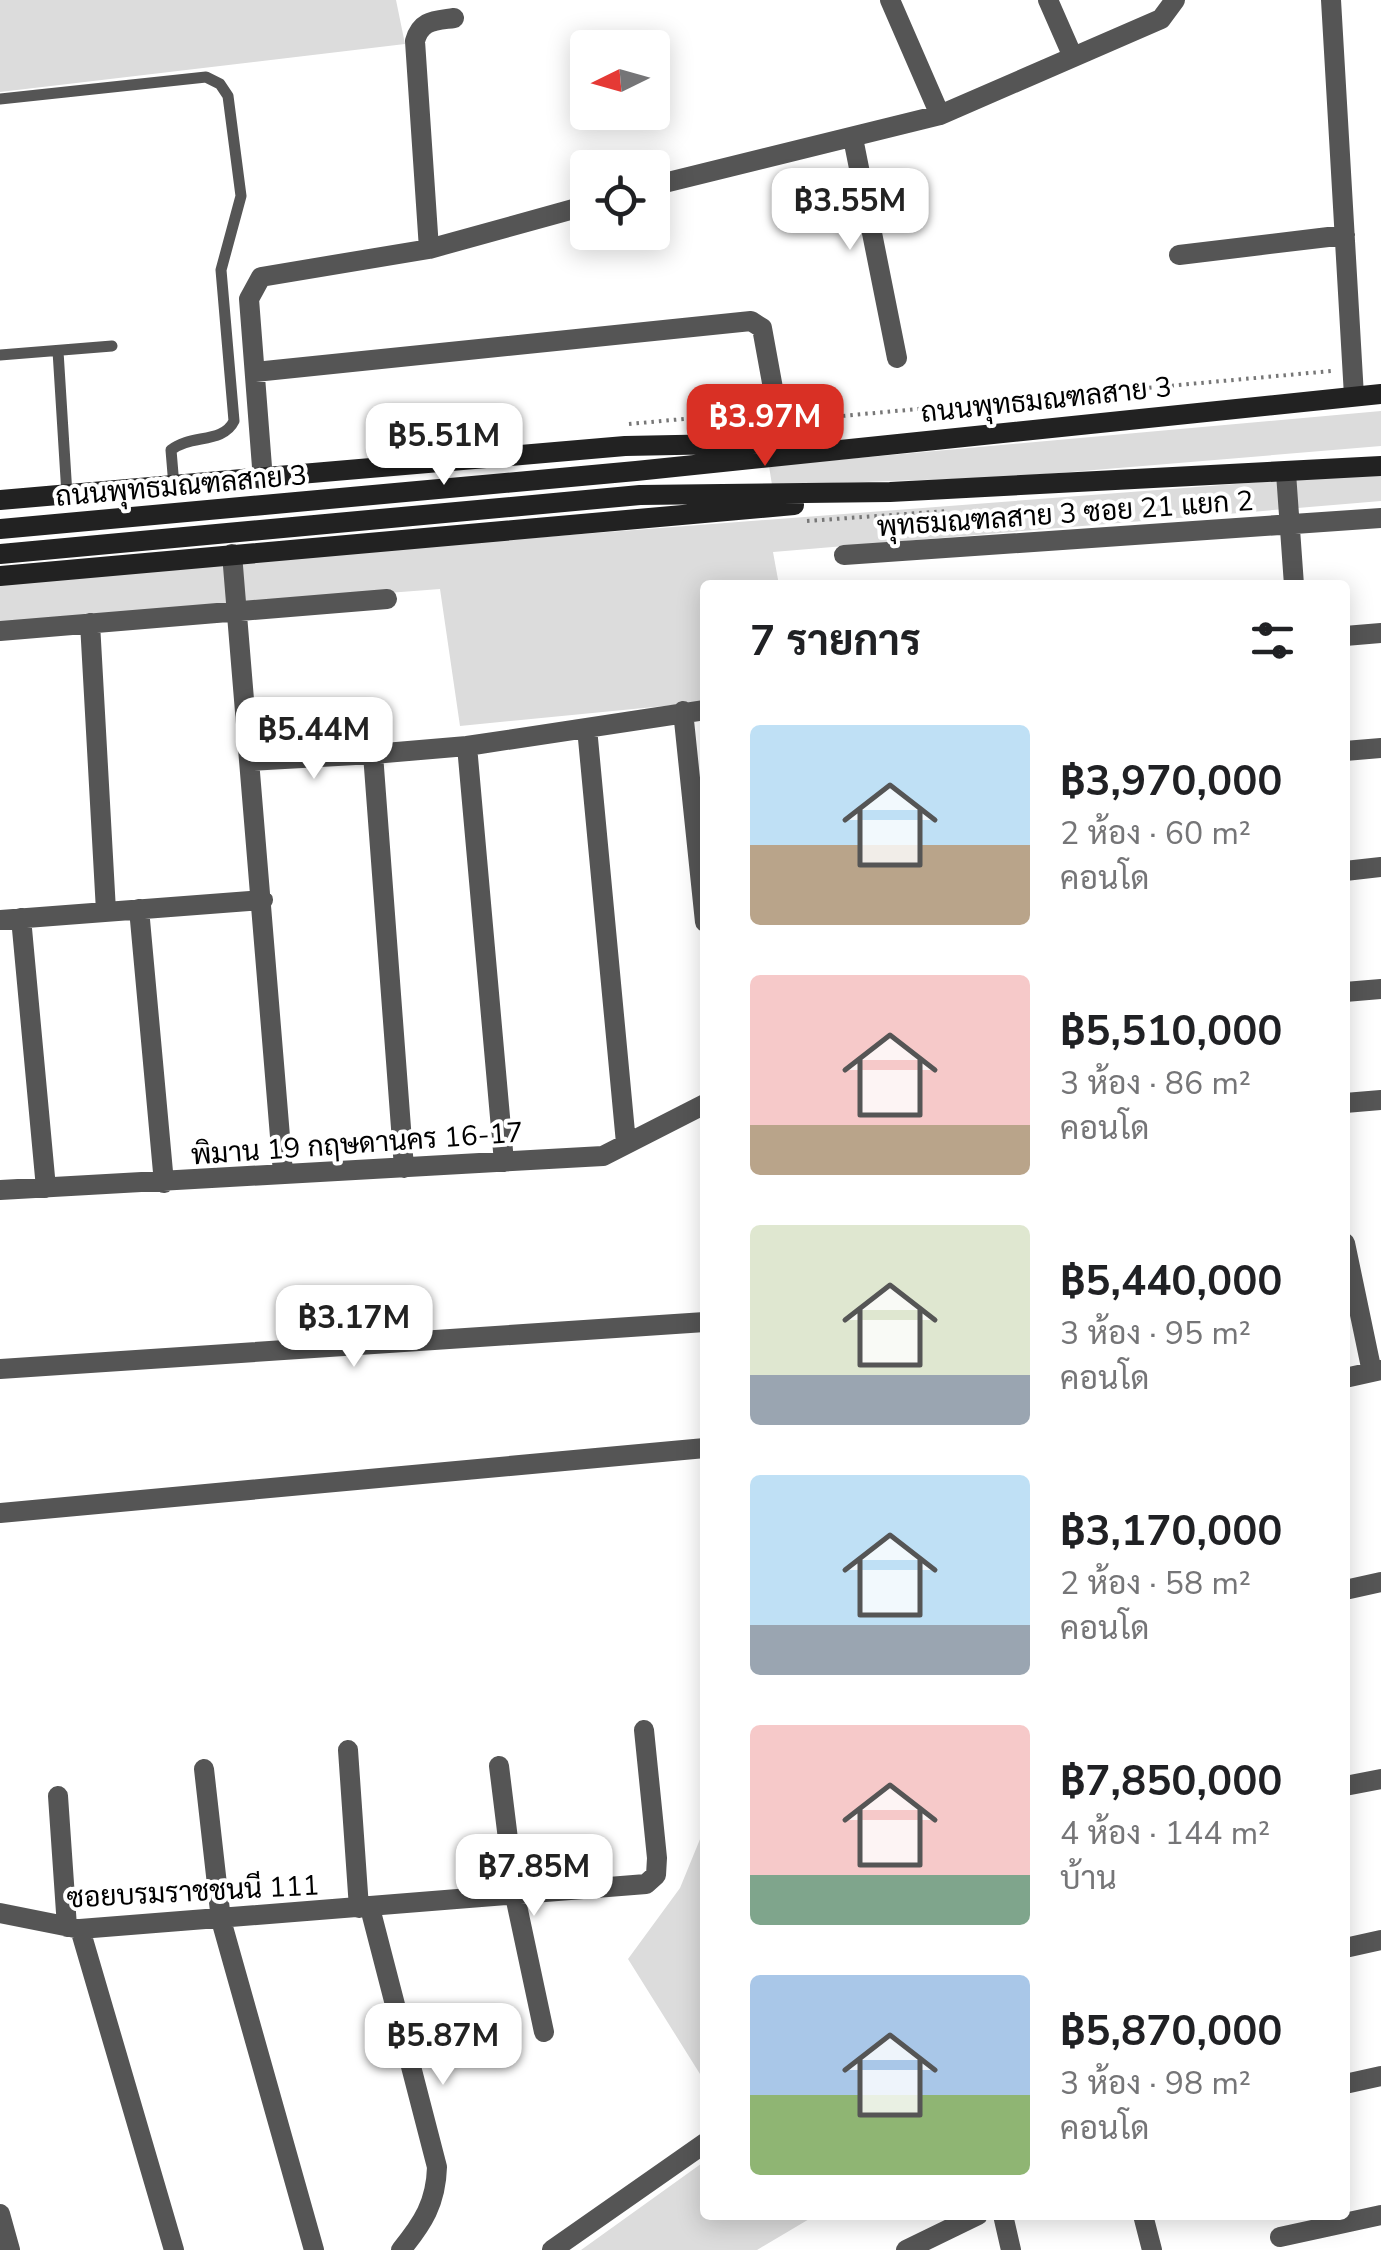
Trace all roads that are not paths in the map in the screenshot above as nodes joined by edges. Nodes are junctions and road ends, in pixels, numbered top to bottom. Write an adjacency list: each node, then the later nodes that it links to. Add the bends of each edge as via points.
1 (890, 0): 8 (street)
2 (1048, 0): 6 (street)
3 (1175, 0): 6 (street, via 1161,19)
4 (1331, 0): 12 (street)
5 (454, 18): 13 (street, via 427,22 415,41)
6 (1073, 57): 8 (street)
7 (0, 99): 27 (lane, via 206,77 228,96 241,196 221,270 234,422 218,436 186,440 171,450)
8 (940, 115): 9 (street)
9 (853, 138): 10 (street); 18 (street)
10 (670, 182)
11 (570, 210): 13 (street)
12 (1345, 234): 14 (street); 21 (street)
13 (428, 250): 19 (street, via 261,277 249,298)
14 (1179, 254)
15 (112, 346): 16 (lane)
16 (58, 351): 17 (lane); 29 (lane)
17 (0, 355)
18 (897, 358)
19 (255, 372): 23 (street, via 751,321 762,328); 26 (street)
20 (1381, 394): 21 (main road, ถนนพุทธมณฑลสาย 3)
21 (1354, 396): 22 (main road, ถนนพุทธมณฑลสาย 3)
22 (887, 442): 23 (main road); 33 (main road, ถนนพุทธมณฑลสาย 3)
23 (784, 443): 26 (main road, via 625,446)
24 (1381, 466): 25 (main road, ถนนพุทธมณฑลสาย 3)
25 (1286, 474): 28 (main road, ถนนพุทธมณฑลสาย 3); 32 (street)
26 (263, 480): 27 (main road)
27 (174, 486): 29 (main road)
28 (890, 492): 34 (main road, ถนนพุทธมณฑลสาย 3, via 640,495); 35 (main road, via 758,510)
29 (67, 495): 30 (main road)
30 (0, 500)
31 (1381, 518): 32 (street, พุทธมณฑลสาย 3 ซอย 21 แยก 2)
32 (1290, 526): 36 (street, พุทธมณฑลสาย 3 ซอย 21 แยก 2); 38 (street)
33 (0, 529)
34 (0, 554)
35 (232, 554): 37 (main road); 40 (street)
36 (844, 555)
37 (0, 576)
38 (1294, 580)
39 (387, 599): 40 (street)
40 (236, 613): 41 (street); 52 (street)
41 (90, 623): 42 (street); 58 (street)
42 (0, 631)
43 (1381, 633): 44 (street)
44 (1350, 636)
45 (700, 710): 46 (street)
46 (683, 712): 47 (street); 55 (street)
47 (586, 728): 48 (street); 65 (street)
48 (467, 746): 51 (street); 66 (street)
49 (1381, 748): 50 (street)
50 (1350, 750)
51 (373, 754): 52 (street); 67 (street)
52 (251, 761): 56 (street)
53 (1381, 867): 54 (street)
54 (1350, 870)
55 (700, 874)
56 (263, 900): 57 (street); 68 (street)
57 (139, 909): 58 (street); 69 (street)
58 (106, 912): 59 (street)
59 (11, 919): 70 (street)
60 (1381, 989): 61 (street)
61 (1350, 992)
62 (1381, 1100): 63 (street)
63 (1350, 1103)
64 (700, 1106): 65 (street, พิมาน 19 กฤษดานคร 16-17)
65 (626, 1143): 66 (street, พิมาน 19 กฤษดานคร 16-17, via 603,1156)
66 (504, 1162): 67 (street, พิมาน 19 กฤษดานคร 16-17)
67 (404, 1168): 68 (street, พิมาน 19 กฤษดานคร 16-17)
68 (283, 1173): 69 (street, พิมาน 19 กฤษดานคร 16-17)
69 (164, 1183): 70 (street, พิมาน 19 กฤษดานคร 16-17)
70 (46, 1188): 71 (street, พิมาน 19 กฤษดานคร 16-17)
71 (0, 1190)
72 (1350, 1264): 75 (street)
73 (700, 1322): 74 (street)
74 (0, 1369)
75 (1377, 1371): 76 (street)
76 (1350, 1377)
77 (700, 1448): 78 (street)
78 (0, 1513)
79 (1381, 1582): 80 (street)
80 (1350, 1589)
81 (644, 1730): 88 (street, ซอยบรมราชชนนี 111, via 656,1875 628,1887)
82 (348, 1750): 89 (street)
83 (500, 1766): 88 (street)
84 (204, 1770): 91 (street)
85 (1381, 1778): 86 (street)
86 (1350, 1785)
87 (58, 1796): 92 (street)
88 (515, 1896): 89 (street, ซอยบรมราชชนนี 111); 95 (street)
89 (373, 1908): 91 (street, ซอยบรมราชชนนี 111); 108 (street, via 437,2167 431,2208)
90 (0, 1912): 92 (street, ซอยบรมราชชนนี 111)
91 (222, 1920): 92 (street, ซอยบรมราชชนนี 111); 107 (street)
92 (73, 1928): 106 (street)
93 (1381, 1940): 94 (street)
94 (1350, 1947)
95 (544, 2032)
96 (1381, 2076): 97 (street)
97 (1350, 2083)
98 (700, 2146): 109 (street)
99 (0, 2214): 105 (street)
100 (1381, 2215): 104 (street)
101 (968, 2220): 110 (street)
102 (1003, 2220): 111 (street)
103 (1144, 2220): 112 (street)
104 (1282, 2244)
105 (10, 2250)
106 (174, 2250)
107 (314, 2250)
108 (400, 2250)
109 (552, 2250)
110 (906, 2250)
111 (1011, 2250)
112 (1152, 2250)

